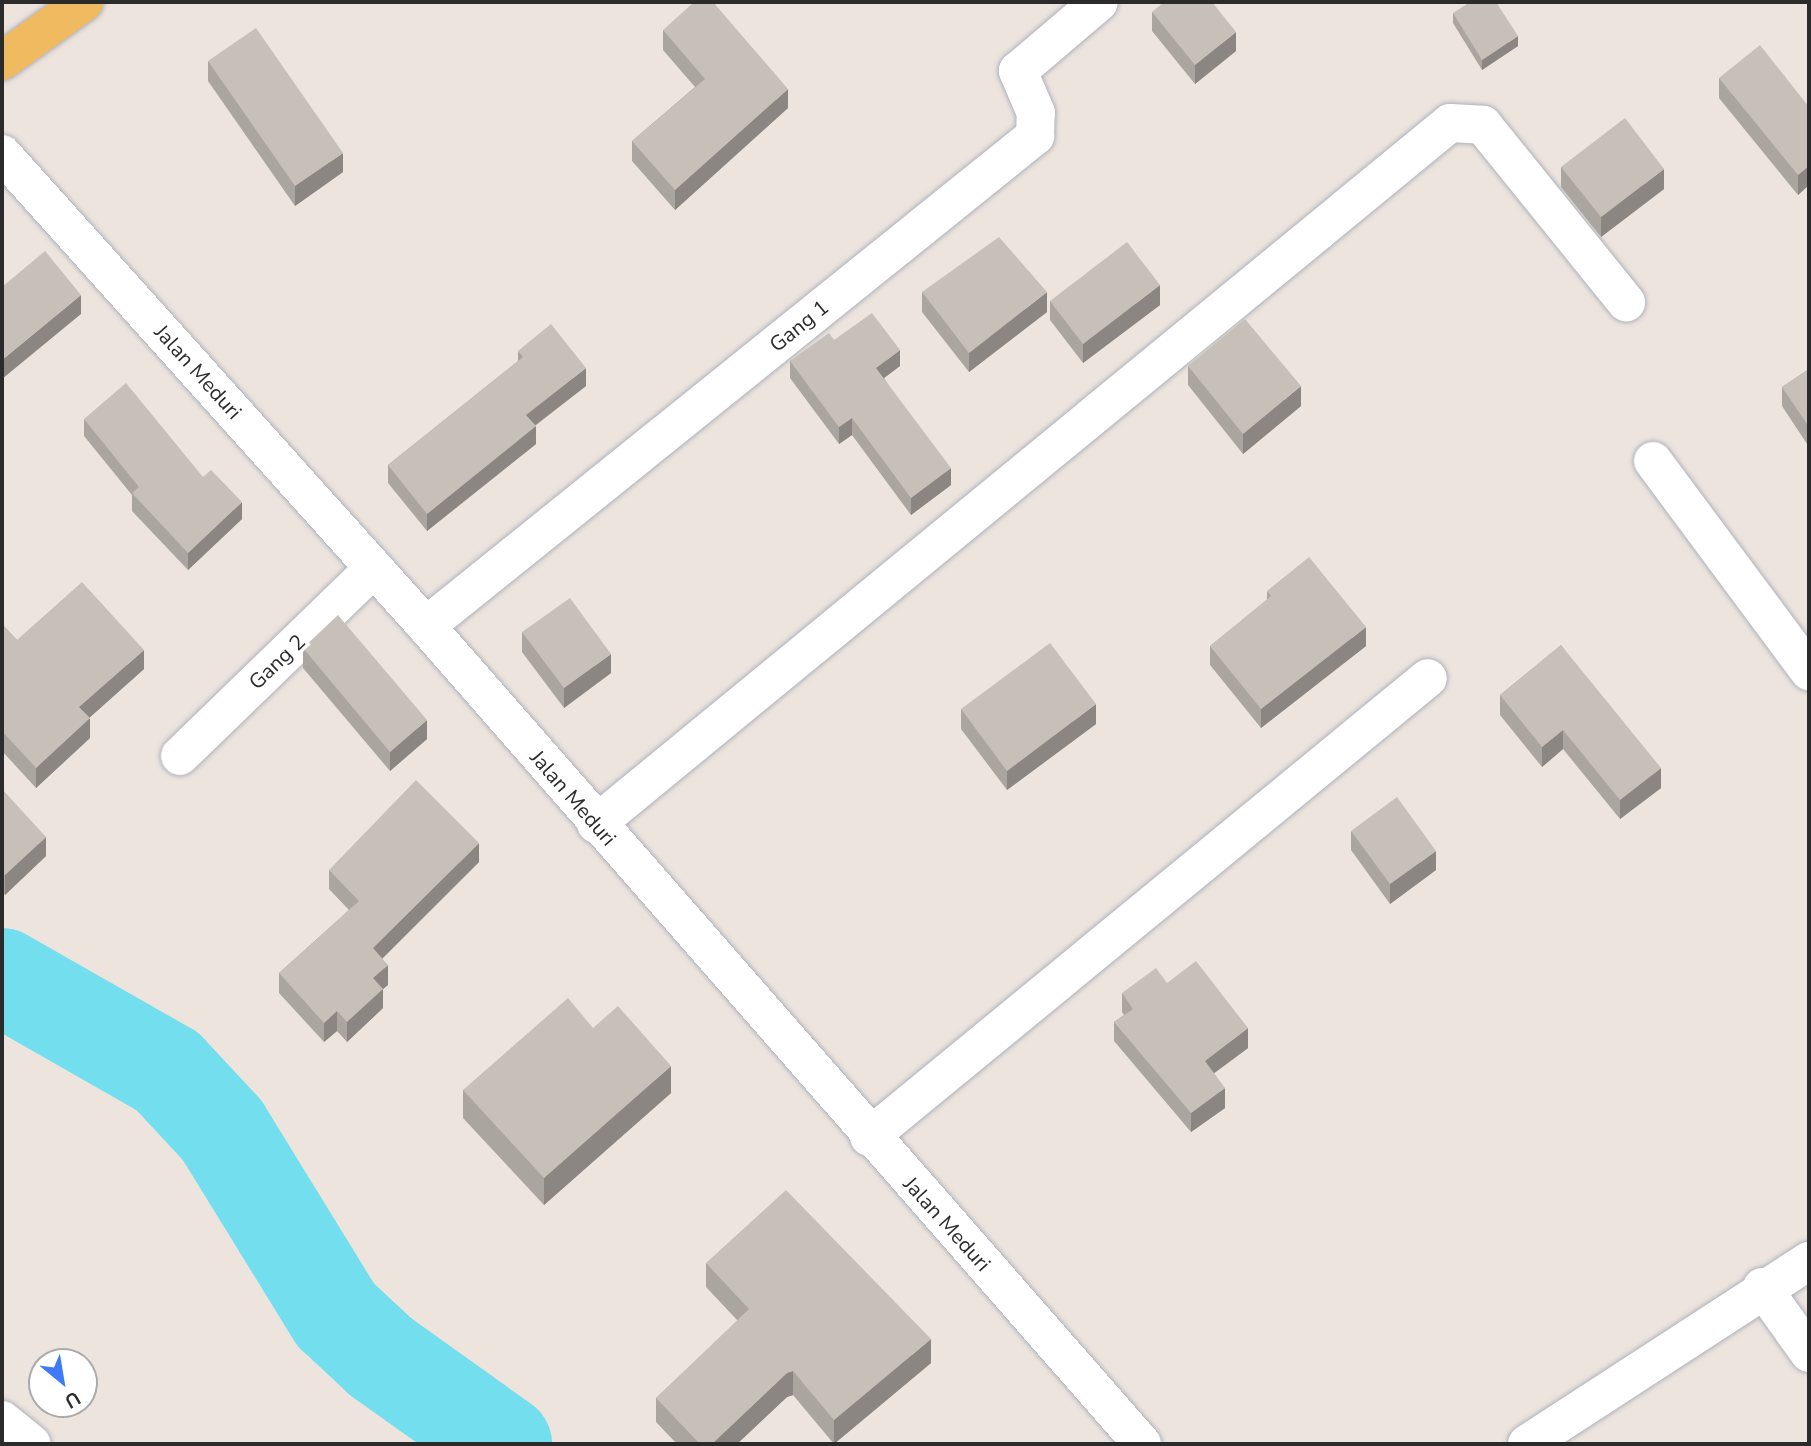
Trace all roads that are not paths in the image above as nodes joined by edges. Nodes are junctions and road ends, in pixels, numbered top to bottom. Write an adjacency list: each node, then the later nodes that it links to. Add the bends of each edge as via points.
1 (84, 2): 3 (main road)
2 (1099, 2): 8 (street, Gang 1, via 1018,71 1036,113 1035,136)
3 (2, 61)
4 (2, 153): 7 (street, Jalan Meduri)
5 (1626, 302): 12 (street, via 1483,124 1450,123)
6 (1653, 461): 9 (street)
7 (374, 568): 8 (street, Jalan Meduri); 11 (street, Gang 2)
8 (426, 626): 12 (street, Jalan Meduri)
9 (1809, 671)
10 (1428, 678): 13 (street)
11 (180, 756)
12 (596, 824): 13 (street, Jalan Meduri)
13 (869, 1137): 19 (street, Jalan Meduri)
14 (1809, 1261): 15 (street)
15 (1762, 1287): 16 (street); 20 (street)
16 (1809, 1353)
17 (2, 1420): 18 (street)
18 (32, 1444)
19 (1142, 1444)
20 (1527, 1444)

